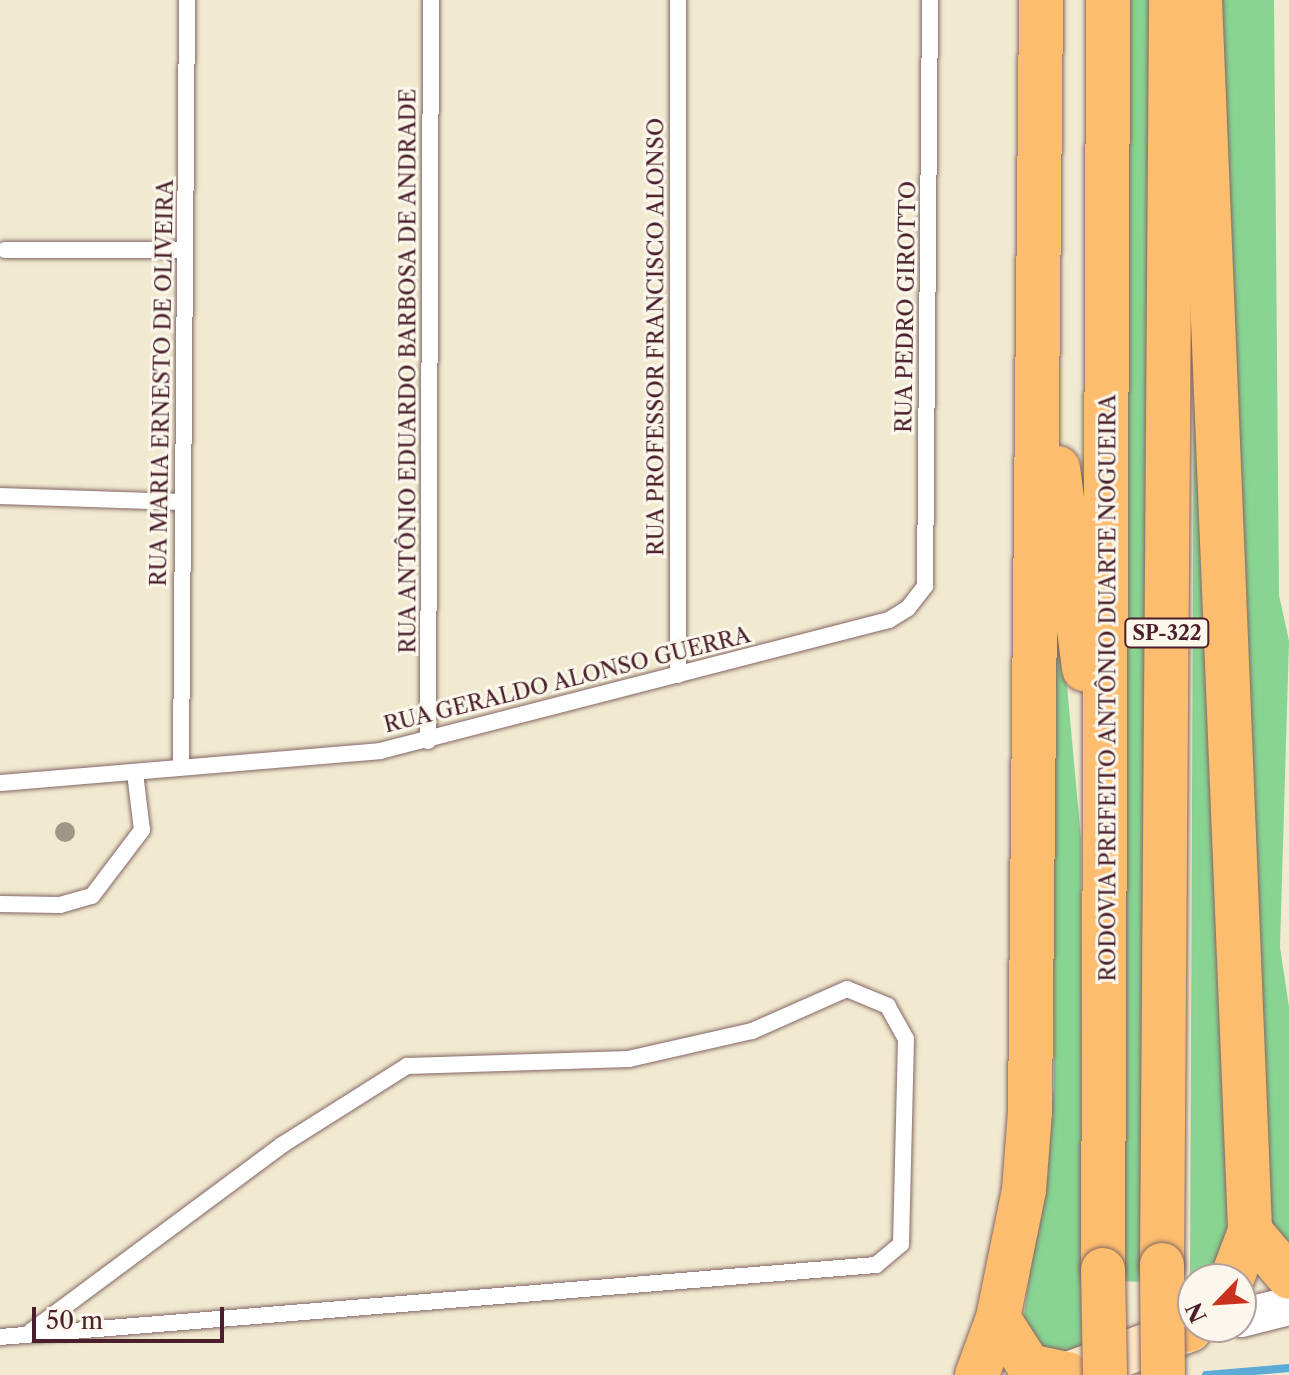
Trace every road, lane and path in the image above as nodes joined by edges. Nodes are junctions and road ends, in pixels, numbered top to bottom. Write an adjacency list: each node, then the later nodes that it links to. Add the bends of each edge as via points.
1 (187, 0): 11 (lane, RUA MARIA ERNESTO DE OLIVEIRA)
2 (431, 0): 16 (lane, RUA ANTÔNIO EDUARDO BARBOSA DE ANDRADE)
3 (678, 0): 15 (lane, RUA PROFESSOR FRANCISCO ALONSO)
4 (930, 0): 14 (lane, RUA PEDRO GIROTTO, via 925,586)
5 (1041, 0): 9 (highway)
6 (1108, 0): 21 (highway, RODOVIA PREFEITO ANTÔNIO DUARTE NOGUEIRA / SP-322)
7 (1171, 0): 33 (highway, SP-322, bridge)
8 (1200, 0): 22 (highway)
9 (1042, 179): 21 (highway, via 1059,484 1081,637); 27 (highway, via 1031,1099 1024,1190)
10 (5, 250): 11 (lane)
11 (185, 250): 13 (lane, RUA MARIA ERNESTO DE OLIVEIRA)
12 (0, 496): 13 (lane)
13 (181, 502): 17 (lane, RUA MARIA ERNESTO DE OLIVEIRA)
14 (908, 608): 15 (lane, RUA GERALDO ALONSO GUERRA, via 889,620)
15 (678, 675): 16 (lane, RUA GERALDO ALONSO GUERRA)
16 (428, 741): 17 (lane, RUA GERALDO ALONSO GUERRA)
17 (181, 766): 18 (lane, RUA GERALDO ALONSO GUERRA)
18 (135, 773): 19 (lane, RUA GERALDO ALONSO GUERRA); 20 (lane, via 142,830 92,896 60,905)
19 (0, 783)
20 (0, 904)
21 (1108, 954): 32 (highway, RODOVIA PREFEITO ANTÔNIO DUARTE NOGUEIRA / SP-322, bridge, via 1103,1270)
22 (1250, 1231): 23 (highway); 24 (highway)
23 (1238, 1263)
24 (1289, 1277)
25 (1289, 1306): 26 (street)
26 (1257, 1314)
27 (998, 1318): 31 (highway); 32 (highway, via 1029,1366)
28 (32, 1331): 28 (lane, via 876,1265 901,1244 906,1039 888,1006 847,989 752,1031 629,1059 407,1066 282,1145); 30 (lane)
29 (1177, 1334): 32 (main road)
30 (0, 1337)
31 (977, 1375)
32 (1079, 1375)
33 (1163, 1375)

